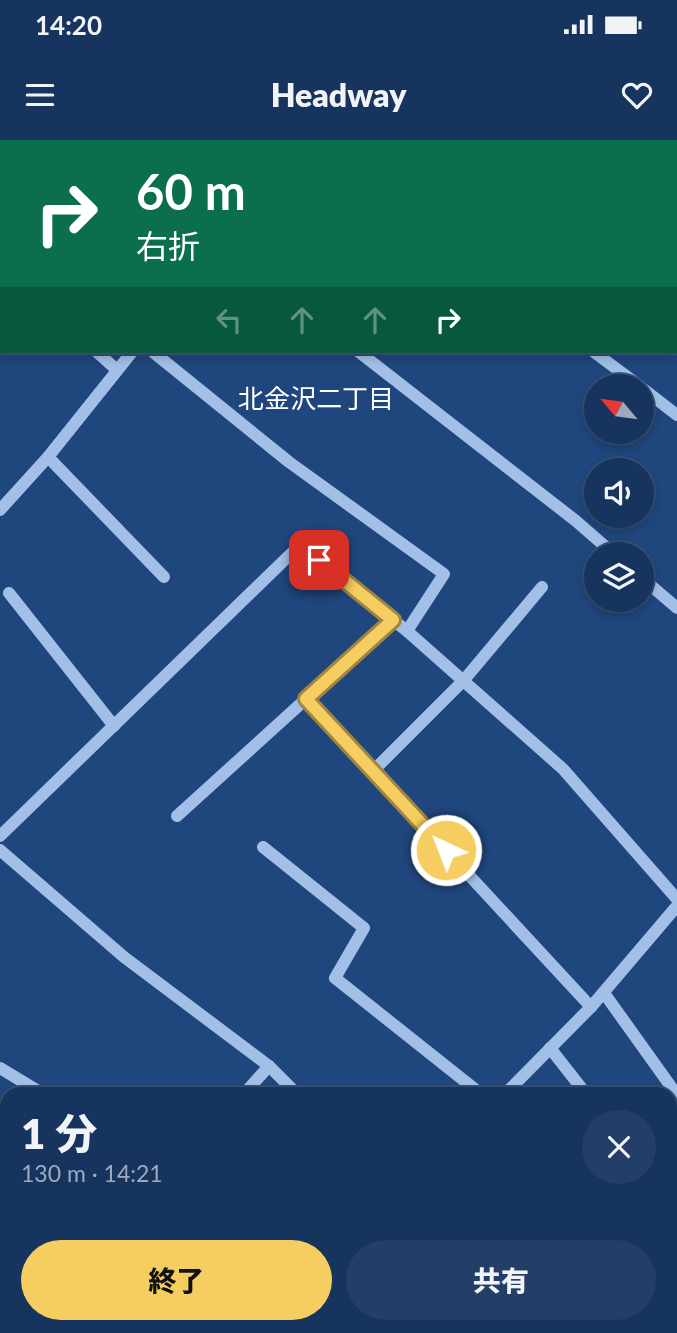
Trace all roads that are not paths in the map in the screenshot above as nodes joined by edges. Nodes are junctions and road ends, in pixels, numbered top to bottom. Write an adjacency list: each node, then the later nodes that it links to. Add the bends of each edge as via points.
1 (99, 354): 6 (street)
2 (130, 354): 6 (street)
3 (155, 354): 19 (street, via 289,462 444,573)
4 (362, 354): 12 (street)
5 (599, 354): 7 (street)
6 (117, 370): 10 (street)
7 (624, 374)
8 (654, 397): 9 (street)
9 (677, 415)
10 (48, 457): 11 (street); 13 (street)
11 (0, 510)
12 (600, 542)
13 (164, 577)
14 (542, 587): 20 (street)
15 (654, 588): 17 (street)
16 (9, 593): 22 (street)
17 (677, 608)
18 (393, 620): 19 (street); 21 (street); 22 (street, via 300,545)
19 (407, 631): 20 (street)
20 (464, 680): 23 (street); 28 (street, via 563,769)
21 (306, 699): 23 (street); 24 (street)
22 (114, 726): 25 (street)
23 (373, 771): 31 (street)
24 (177, 816)
25 (0, 836)
26 (263, 848): 38 (street, via 364,928 335,978)
27 (0, 850): 33 (street, via 124,957)
28 (677, 899)
29 (677, 906): 30 (street)
30 (604, 993): 31 (street); 41 (street)
31 (591, 1007): 32 (street)
32 (550, 1048): 39 (street); 40 (street)
33 (269, 1066): 36 (street); 37 (street)
34 (0, 1068): 35 (street)
35 (31, 1087)
36 (250, 1087)
37 (290, 1087)
38 (472, 1087)
39 (512, 1087)
40 (581, 1087)
41 (671, 1087)

